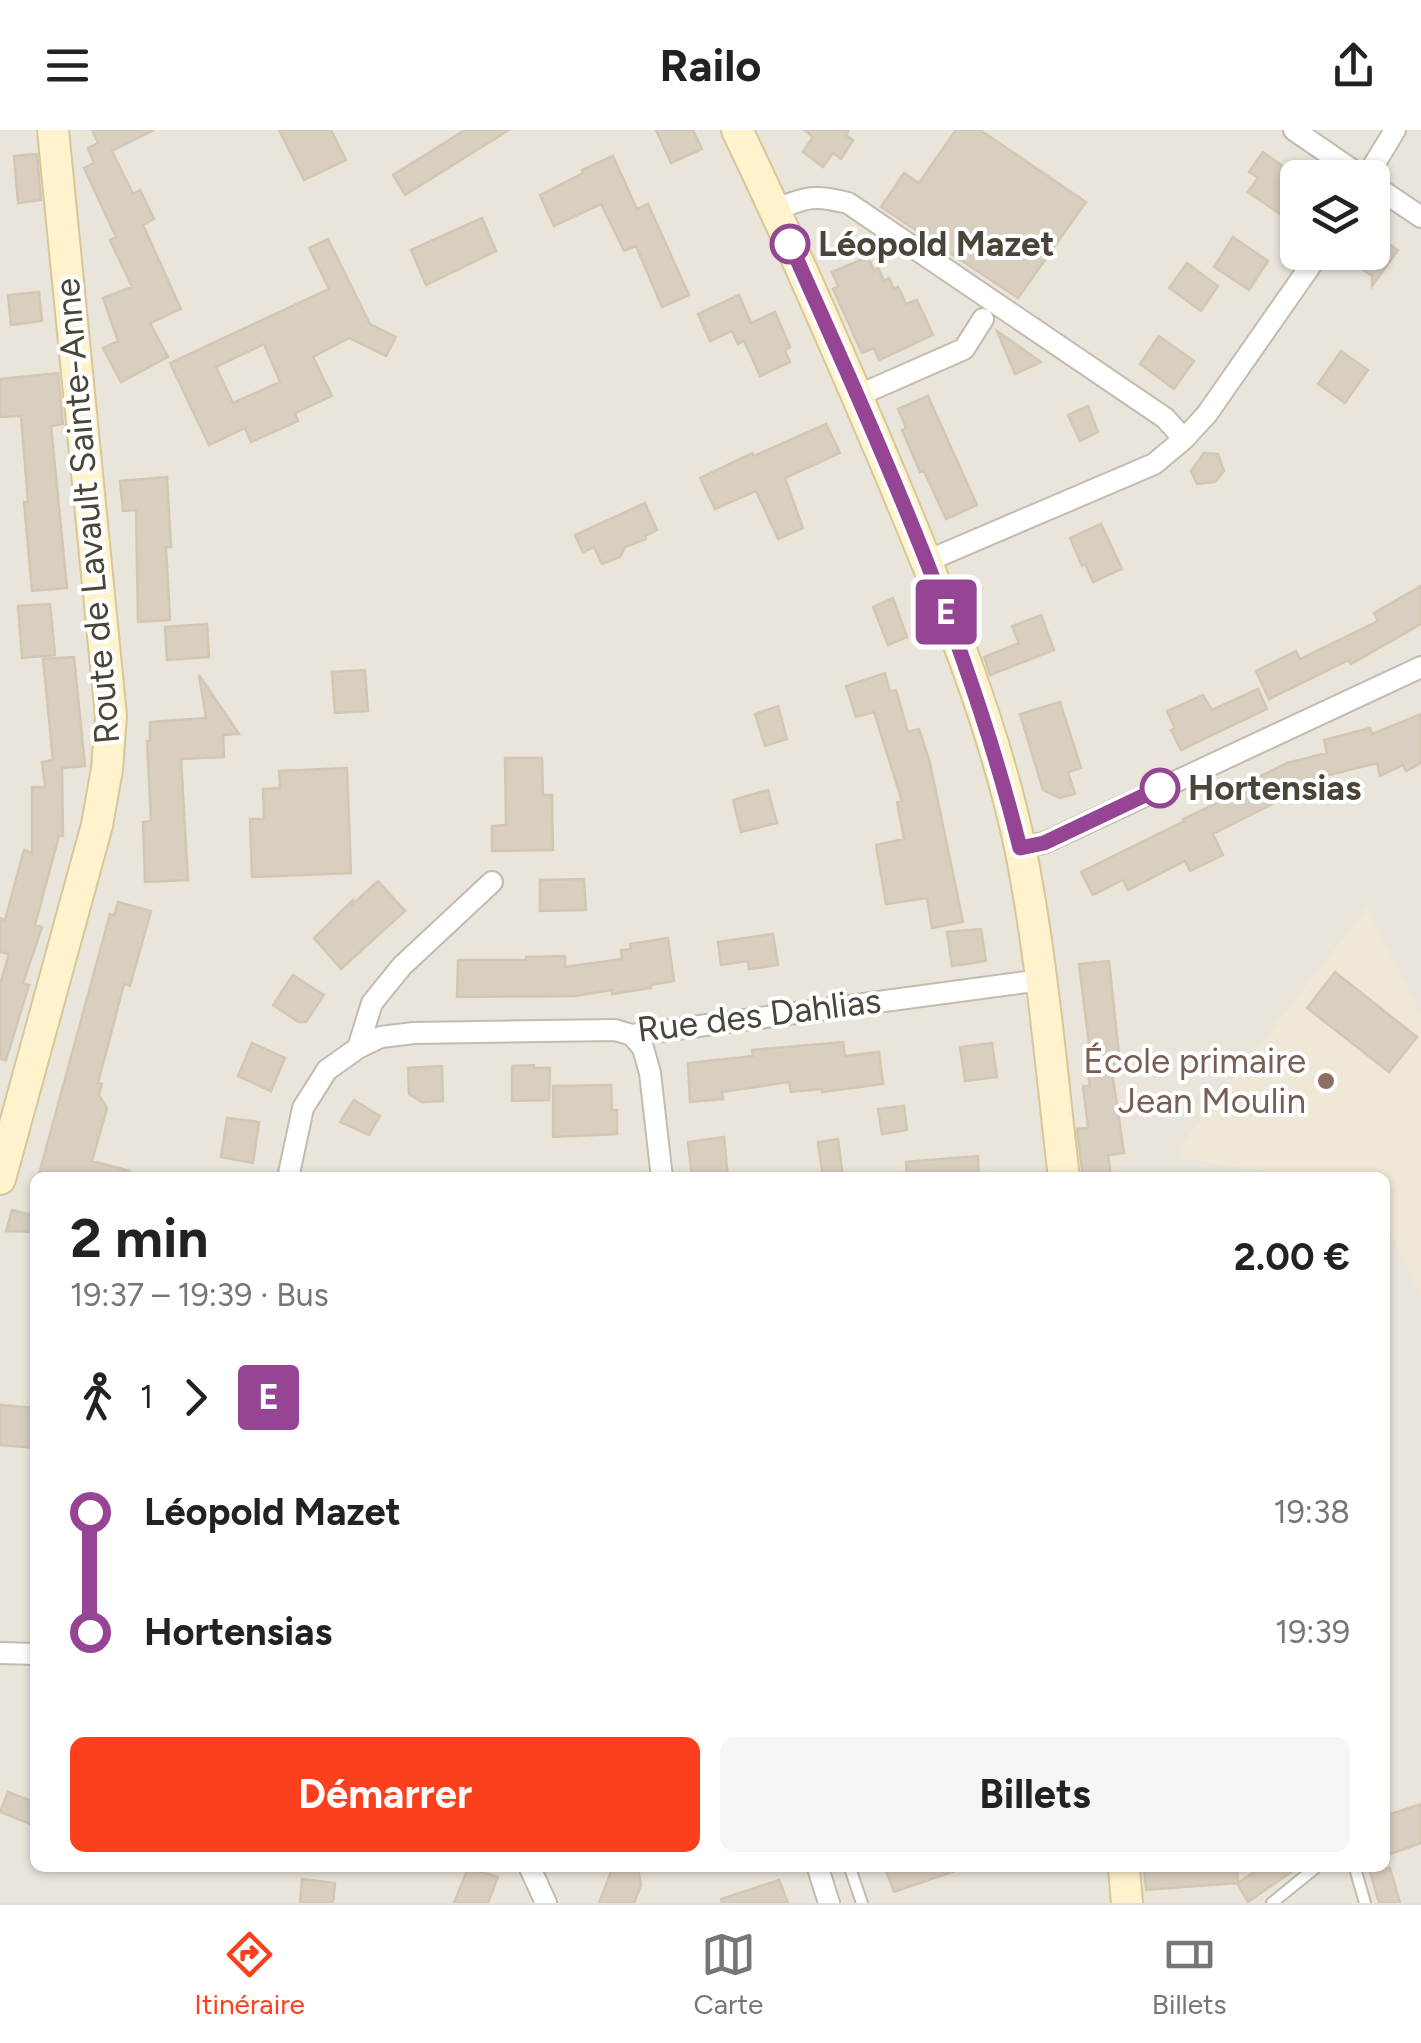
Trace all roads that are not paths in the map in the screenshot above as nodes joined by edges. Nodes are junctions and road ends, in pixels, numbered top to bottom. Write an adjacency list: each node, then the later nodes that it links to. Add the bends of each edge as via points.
1 (53, 130): 24 (main road, Route de Lavault Sainte-Anne, via 111,716 97,825)
2 (737, 130): 8 (main road)
3 (1294, 130): 5 (street)
4 (1396, 130): 6 (street)
5 (1338, 160)
6 (1377, 160)
7 (1390, 196): 9 (street)
8 (774, 210): 12 (main road); 13 (street, via 823,197 848,203 1166,418)
9 (1421, 217)
10 (1307, 270): 13 (street)
11 (983, 319): 12 (street, via 964,349)
12 (857, 396): 14 (main road)
13 (1184, 439): 14 (street, via 1154,464)
14 (927, 561): 16 (main road, via 979,703)
15 (1421, 667): 16 (street, via 1044,843)
16 (1020, 848): 18 (main road)
17 (492, 882): 20 (street, via 372,1003)
18 (1041, 980): 19 (street, Rue des Dahlias); 23 (main road)
19 (632, 1035): 20 (street, Rue des Dahlias, via 414,1033); 22 (street, via 650,1072)
20 (358, 1048): 21 (street, via 327,1070 303,1108)
21 (289, 1172)
22 (661, 1172)
23 (1063, 1172)
24 (0, 1180)
25 (0, 1653): 26 (street)
26 (30, 1654)
27 (532, 1872): 33 (street)
28 (819, 1872): 34 (street)
29 (851, 1872): 35 (lane)
30 (1124, 1872): 36 (main road)
31 (1310, 1872): 37 (lane)
32 (1356, 1872): 38 (lane)
33 (546, 1903)
34 (830, 1903)
35 (862, 1903)
36 (1127, 1903)
37 (1272, 1903)
38 (1365, 1903)

